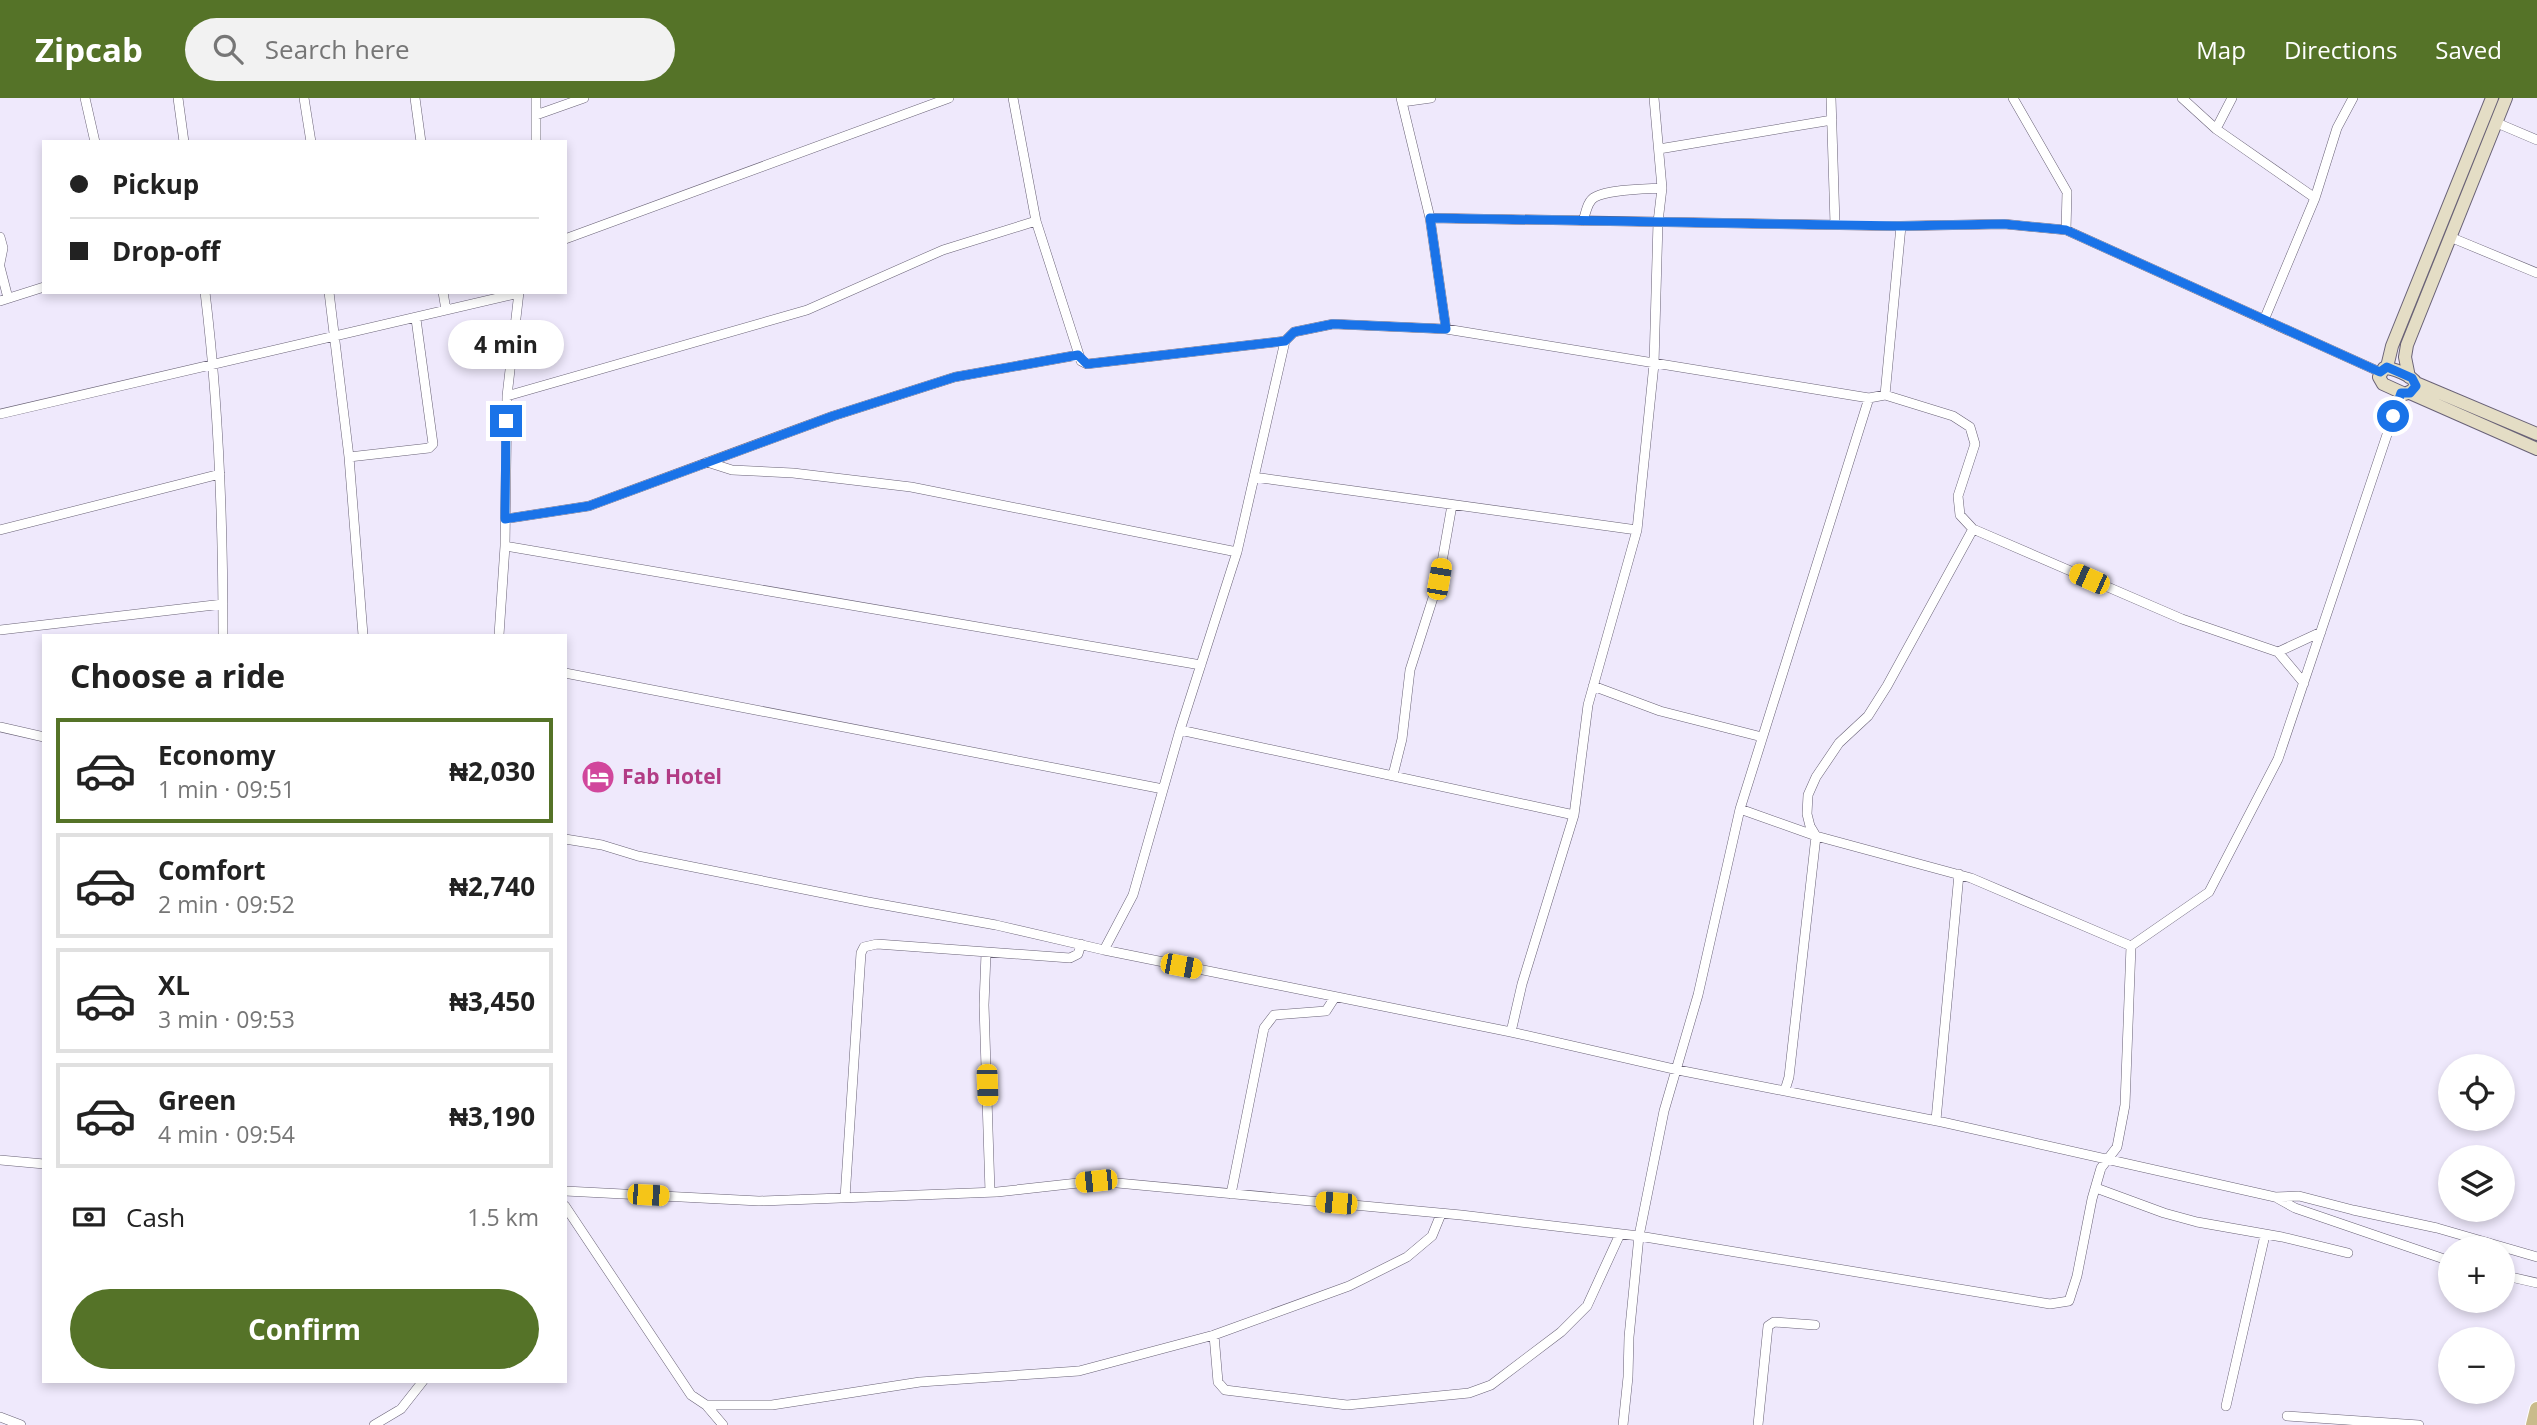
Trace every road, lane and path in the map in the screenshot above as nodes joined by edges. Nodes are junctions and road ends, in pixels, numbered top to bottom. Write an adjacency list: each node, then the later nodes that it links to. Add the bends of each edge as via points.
1 (85, 98): 23 (street)
2 (178, 98): 24 (street)
3 (304, 98): 25 (street)
4 (415, 98): 26 (street)
5 (536, 98): 19 (street)
6 (584, 98): 19 (street)
7 (948, 98): 41 (street)
8 (1013, 98): 33 (street)
9 (1431, 98): 18 (street)
10 (1654, 98): 29 (street)
11 (1832, 98): 20 (street)
12 (2013, 98): 38 (street, via 2067,192)
13 (2182, 98): 22 (street)
14 (2232, 98): 22 (street)
15 (2353, 98): 31 (street, via 2337,128)
16 (2492, 98): 60 (main road)
17 (2506, 98): 21 (main road)
18 (1402, 100): 32 (street)
19 (536, 115): 27 (street)
20 (1832, 120): 29 (street); 36 (street)
21 (2497, 123): 28 (street); 40 (main road)
22 (2216, 129): 31 (street)
23 (95, 140)
24 (184, 140)
25 (311, 140)
26 (421, 140)
27 (536, 140)
28 (2537, 140)
29 (1659, 149): 30 (street)
30 (1662, 188): 34 (street, via 1595,197); 35 (street)
31 (2315, 198): 53 (street)
32 (1430, 218): 34 (street); 54 (street)
33 (1036, 221): 57 (street); 63 (street, via 943,250 807,310)
34 (1583, 221): 35 (street)
35 (1658, 222): 36 (street); 59 (street)
36 (1835, 224): 37 (street)
37 (1901, 226): 38 (street, via 2004,224); 62 (street)
38 (2066, 230): 53 (street)
39 (0, 237): 42 (street)
40 (2450, 237): 43 (street); 61 (main road, via 2407,345)
41 (567, 238)
42 (0, 265): 50 (street)
43 (2537, 273)
44 (42, 288): 50 (street)
45 (205, 294): 58 (street)
46 (329, 294): 55 (street)
47 (443, 294): 51 (street)
48 (515, 294): 51 (street)
49 (519, 294): 63 (street)
50 (4, 299)
51 (446, 310): 52 (street)
52 (416, 318): 55 (street); 68 (street, via 433,444)
53 (2264, 320): 60 (street)
54 (1446, 329): 56 (street, via 1333,324 1294,332); 59 (street)
55 (334, 337): 58 (street); 68 (street)
56 (1285, 341): 57 (street, via 1087,364); 71 (street)
57 (1078, 355): 69 (street, via 955,377)
58 (214, 364): 65 (street); 70 (street)
59 (1654, 364): 64 (street); 76 (street)
60 (2383, 370): 61 (main road)
61 (2409, 386): 66 (main road); 67 (main road); 81 (street)
62 (1885, 395): 64 (street); 74 (street, via 1953,416 1969,427 1975,444 1958,496 1960,515)
63 (507, 397): 73 (street)
64 (1869, 398): 93 (street)
65 (0, 414)
66 (2537, 434)
67 (2537, 449)
68 (349, 457): 83 (street)
69 (707, 462): 73 (street, via 589,506); 78 (street, via 732,470 911,487)
70 (220, 474): 75 (street); 79 (street)
71 (1254, 477): 72 (street); 78 (street)
72 (1452, 505): 76 (street); 94 (street, via 1439,579 1410,670)
73 (505, 519): 77 (street)
74 (1973, 529): 85 (street, via 2182,619); 98 (street, via 1868,716 1839,743 1816,777 1808,795 1807,814)
75 (0, 530)
76 (1637, 530): 89 (street)
77 (505, 546): 84 (street); 86 (street)
78 (1237, 552): 86 (street)
79 (223, 604): 80 (street); 82 (street)
80 (0, 630)
81 (2321, 632): 85 (street); 88 (street)
82 (223, 634)
83 (363, 634)
84 (499, 634)
85 (2278, 652): 88 (street)
86 (1201, 665): 91 (street)
87 (567, 673): 95 (street)
88 (2304, 683): 102 (street, via 2278,759 2209,892)
89 (1593, 687): 93 (street, via 1660,711); 97 (street)
90 (0, 727): 92 (street)
91 (1180, 730): 94 (street); 95 (street)
92 (42, 737)
93 (1762, 737): 96 (street)
94 (1393, 775): 97 (street)
95 (1163, 789): 103 (street, via 1133,895)
96 (1740, 808): 98 (street); 107 (street)
97 (1574, 815): 106 (street)
98 (1816, 836): 100 (street); 108 (street)
99 (567, 839): 101 (street)
100 (1959, 874): 102 (street); 109 (street)
101 (1081, 944): 103 (street); 104 (street, via 1078,954 1070,958)
102 (2131, 946): 110 (street, via 2125,1105 2117,1147)
103 (1104, 950): 105 (street)
104 (986, 953): 115 (street); 118 (street, via 877,944 864,947)
105 (1335, 997): 106 (street); 116 (street, via 1326,1011 1274,1015 1264,1028)
106 (1511, 1032): 107 (street)
107 (1678, 1070): 108 (street); 123 (street, via 1664,1111)
108 (1785, 1090): 109 (street)
109 (1936, 1120): 110 (street)
110 (2108, 1158): 113 (street); 117 (street)
111 (0, 1160): 112 (street)
112 (42, 1164)
113 (2096, 1188): 122 (street, via 2164,1213); 123 (street, via 2069,1301 2050,1304)
114 (567, 1191): 118 (street, via 759,1201)
115 (990, 1192): 116 (street, via 1096,1181); 118 (street)
116 (1231, 1194): 120 (street)
117 (2275, 1197): 125 (street); 126 (street, via 2300,1196)
118 (845, 1198)
119 (567, 1209): 132 (street, via 691,1395)
120 (1441, 1213): 121 (street); 130 (street, via 1432,1236 1407,1257 1349,1286)
121 (1620, 1234): 123 (street); 130 (street, via 1587,1306 1561,1332 1491,1385 1469,1393 1347,1405 1225,1390 1218,1382)
122 (2265, 1235): 124 (street); 133 (street)
123 (1639, 1236): 140 (street)
124 (2348, 1253)
125 (2438, 1257)
126 (2537, 1257)
127 (2515, 1278): 128 (street)
128 (2537, 1283)
129 (1815, 1325): 141 (street, via 1774,1322 1768,1326)
130 (1214, 1335): 132 (street, via 1079,1371 920,1382 772,1405)
131 (421, 1383): 138 (street, via 401,1409)
132 (706, 1405): 139 (street)
133 (2226, 1406)
134 (2537, 1409): 143 (main road)
135 (2287, 1416): 142 (street)
136 (0, 1417): 137 (street)
137 (21, 1425)
138 (373, 1425)
139 (723, 1425)
140 (1623, 1425)
141 (1758, 1425)
142 (2419, 1425)
143 (2533, 1425)

